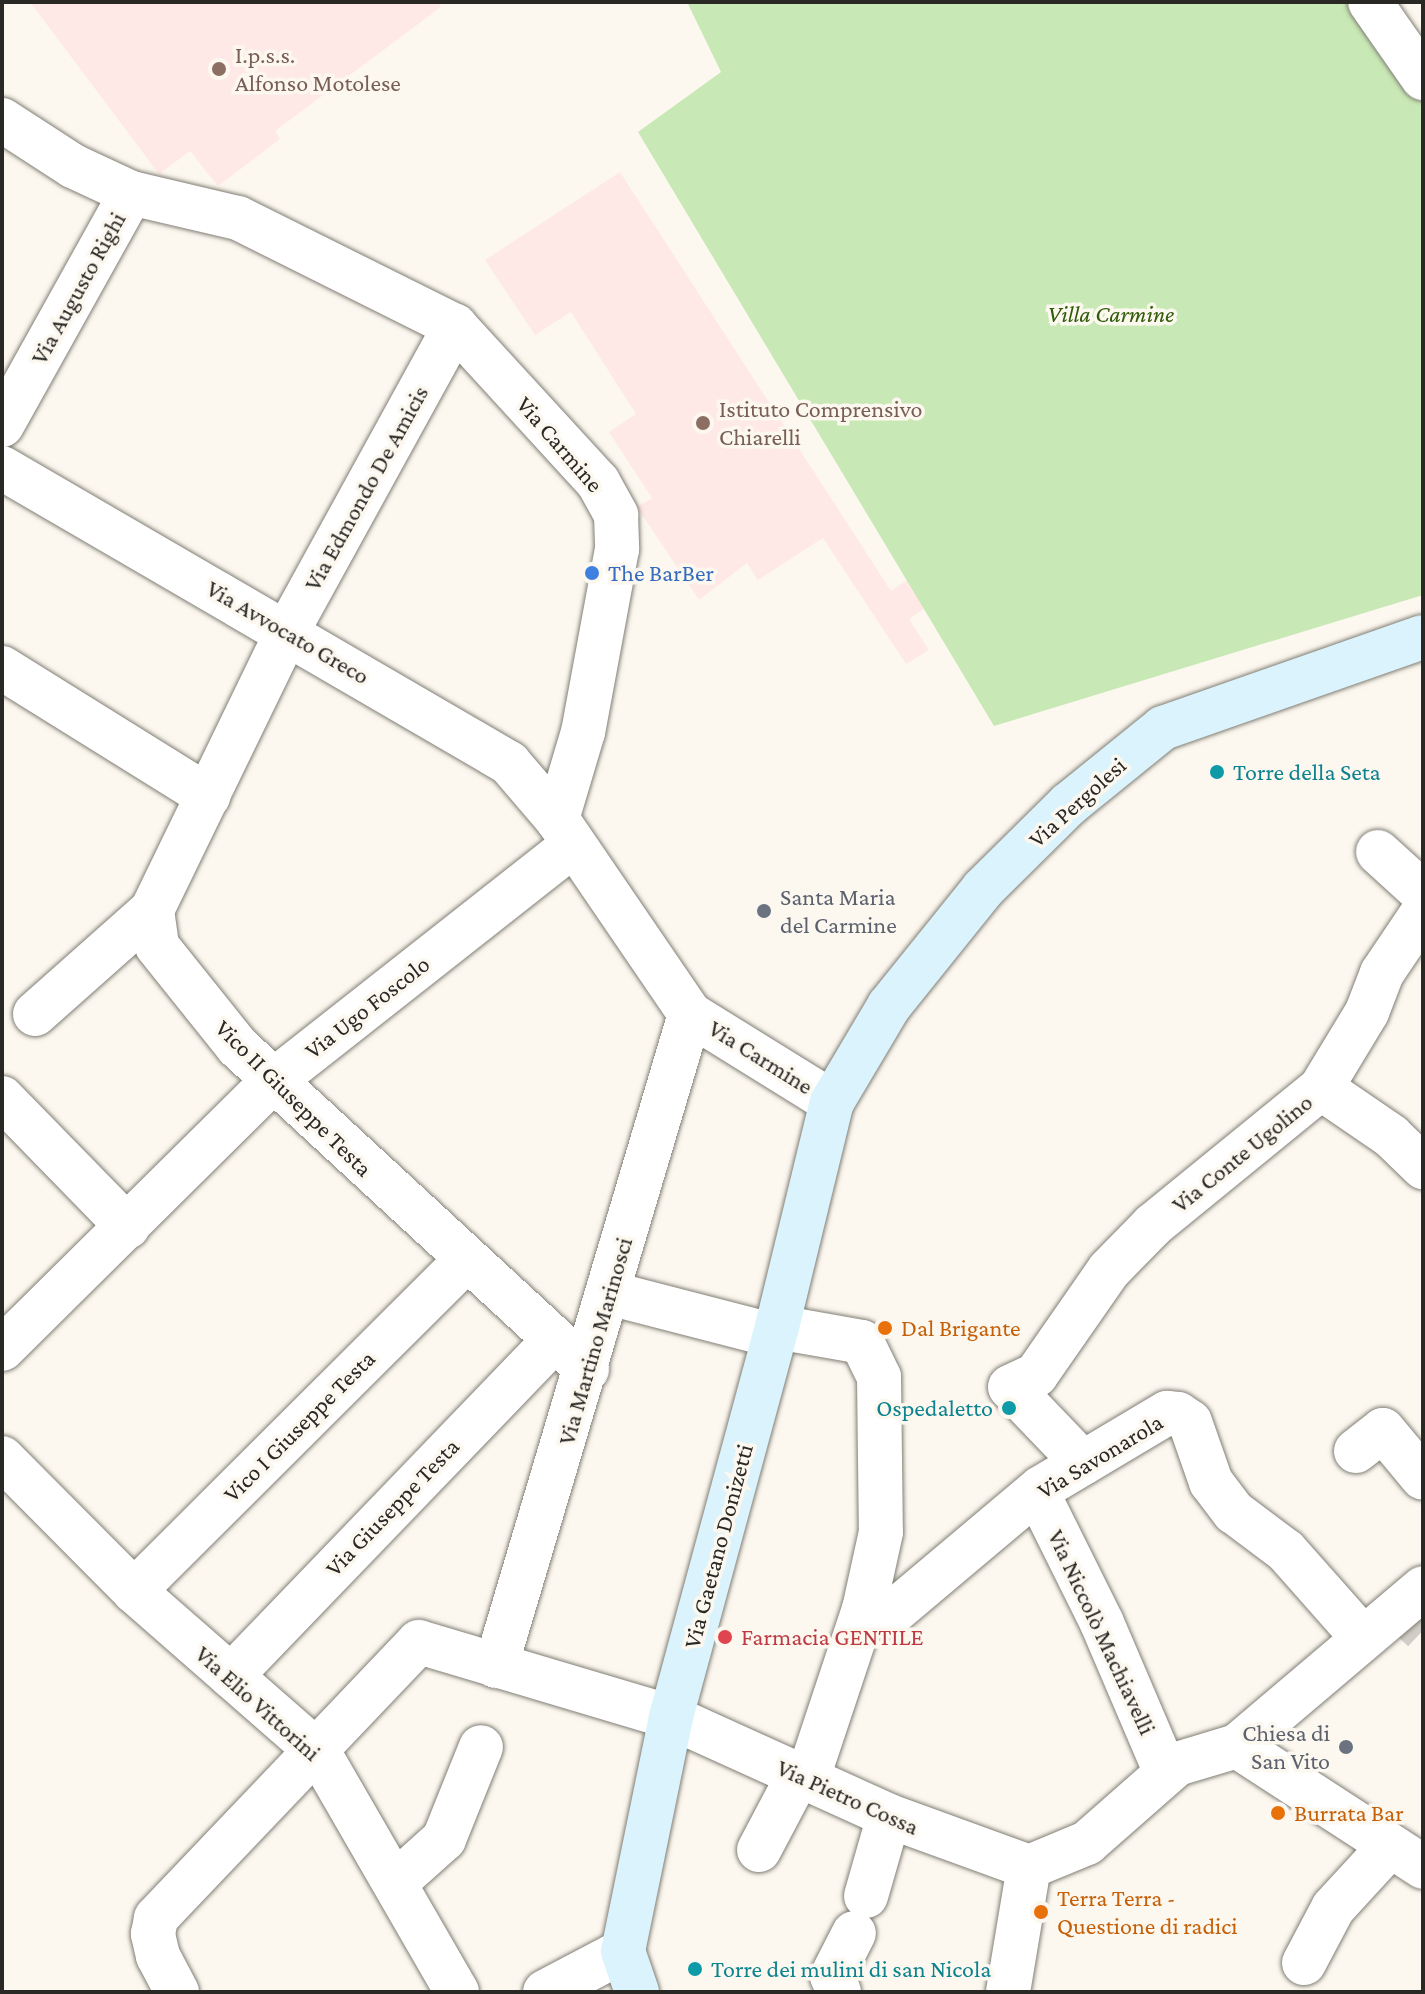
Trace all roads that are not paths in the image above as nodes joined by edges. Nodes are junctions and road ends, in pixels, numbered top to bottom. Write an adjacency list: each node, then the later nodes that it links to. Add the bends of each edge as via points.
1 (1370, 2): 2 (street)
2 (1423, 78)
3 (2, 120): 4 (street, Via Carmine, via 73,166)
4 (131, 193): 5 (street, Via Carmine, via 238,218); 6 (street, Via Augusto Righi)
5 (455, 326): 8 (street, Via Edmondo De Amicis); 12 (street, Via Carmine, via 598,482 616,515 617,549)
6 (2, 425)
7 (2, 468): 8 (street, Via Avvocato Greco)
8 (288, 630): 11 (street, Via Edmondo De Amicis); 12 (street, Via Avvocato Greco, via 509,763)
9 (1423, 637): 22 (street, Via Pergolesi, via 1163,728 1069,804 983,889 889,1006)
10 (2, 668): 11 (street)
11 (208, 796): 15 (street, Via Edmondo De Amicis)
12 (564, 832): 18 (street, Via Carmine); 19 (street, Via Ugo Foscolo)
13 (1378, 852): 14 (street)
14 (1423, 893)
15 (152, 910): 17 (street); 19 (street, Vico II Giuseppe Testa, via 157,946)
16 (1423, 912): 20 (street, Via Conte Ugolino, via 1382,973 1367,1012)
17 (35, 1014)
18 (690, 1014): 22 (street, Via Carmine); 26 (street, Via Martino Marinosci)
19 (272, 1082): 24 (street, Via Ugo Foscolo); 25 (street, Vico II Giuseppe Testa)
20 (1321, 1088): 23 (street); 33 (street, Via Conte Ugolino, via 1142,1236 1109,1270 1036,1375 1010,1387)
21 (2, 1098): 24 (street)
22 (832, 1102): 27 (street, Via Gaetano Donizetti)
23 (1421, 1164)
24 (128, 1227): 29 (street, Via Ugo Foscolo)
25 (465, 1261): 28 (street, Vico II Giuseppe Testa); 36 (street, Vico I Giuseppe Testa)
26 (609, 1293): 27 (street); 30 (street, Via Martino Marinosci)
27 (776, 1331): 38 (street, via 862,1342 879,1377 881,1532); 42 (street, Via Gaetano Donizetti)
28 (554, 1340): 30 (street, Vico II Giuseppe Testa); 41 (street, Via Giuseppe Testa)
29 (2, 1349)
30 (587, 1369): 40 (street, Via Martino Marinosci)
31 (1356, 1451): 34 (street, via 1383,1430)
32 (2, 1458): 36 (street, Via Elio Vittorini)
33 (1083, 1463): 35 (street, Via Savonarola); 39 (street, Via Savonarola, via 1167,1413 1178,1414 1190,1422 1211,1482 1234,1512 1286,1551)
34 (1423, 1478)
35 (1037, 1492): 38 (street, Via Savonarola, via 890,1615); 46 (street, Via Niccolò Machiavelli, via 1102,1623)
36 (134, 1591): 41 (street, Via Elio Vittorini)
37 (1411, 1604): 39 (street)
38 (864, 1609): 47 (street)
39 (1363, 1638): 43 (street)
40 (496, 1666): 42 (street, Via Pietro Cossa); 45 (street, Via Pietro Cossa, via 419,1642)
41 (231, 1676): 45 (street, Via Elio Vittorini)
42 (671, 1717): 47 (street, Via Pietro Cossa); 53 (street, Via Gaetano Donizetti)
43 (1237, 1746): 46 (street, via 1177,1764); 50 (street)
44 (481, 1747): 52 (street, via 444,1839)
45 (319, 1753): 52 (street, Via Elio Vittorini); 55 (street, via 156,1918 158,1956)
46 (1166, 1773): 51 (street, via 1087,1843)
47 (803, 1778): 48 (street, Via Pietro Cossa); 49 (street)
48 (889, 1816): 51 (street, Via Pietro Cossa); 59 (street, via 860,1915 832,1976)
49 (759, 1850)
50 (1407, 1856): 54 (street, via 1333,1908)
51 (1029, 1867): 60 (street)
52 (395, 1883): 56 (street, Via Elio Vittorini)
53 (623, 1951): 57 (street); 58 (street)
54 (1304, 1963)
55 (177, 1992)
56 (457, 1992)
57 (545, 1992)
58 (637, 1992)
59 (839, 1992)
60 (1008, 1992)

